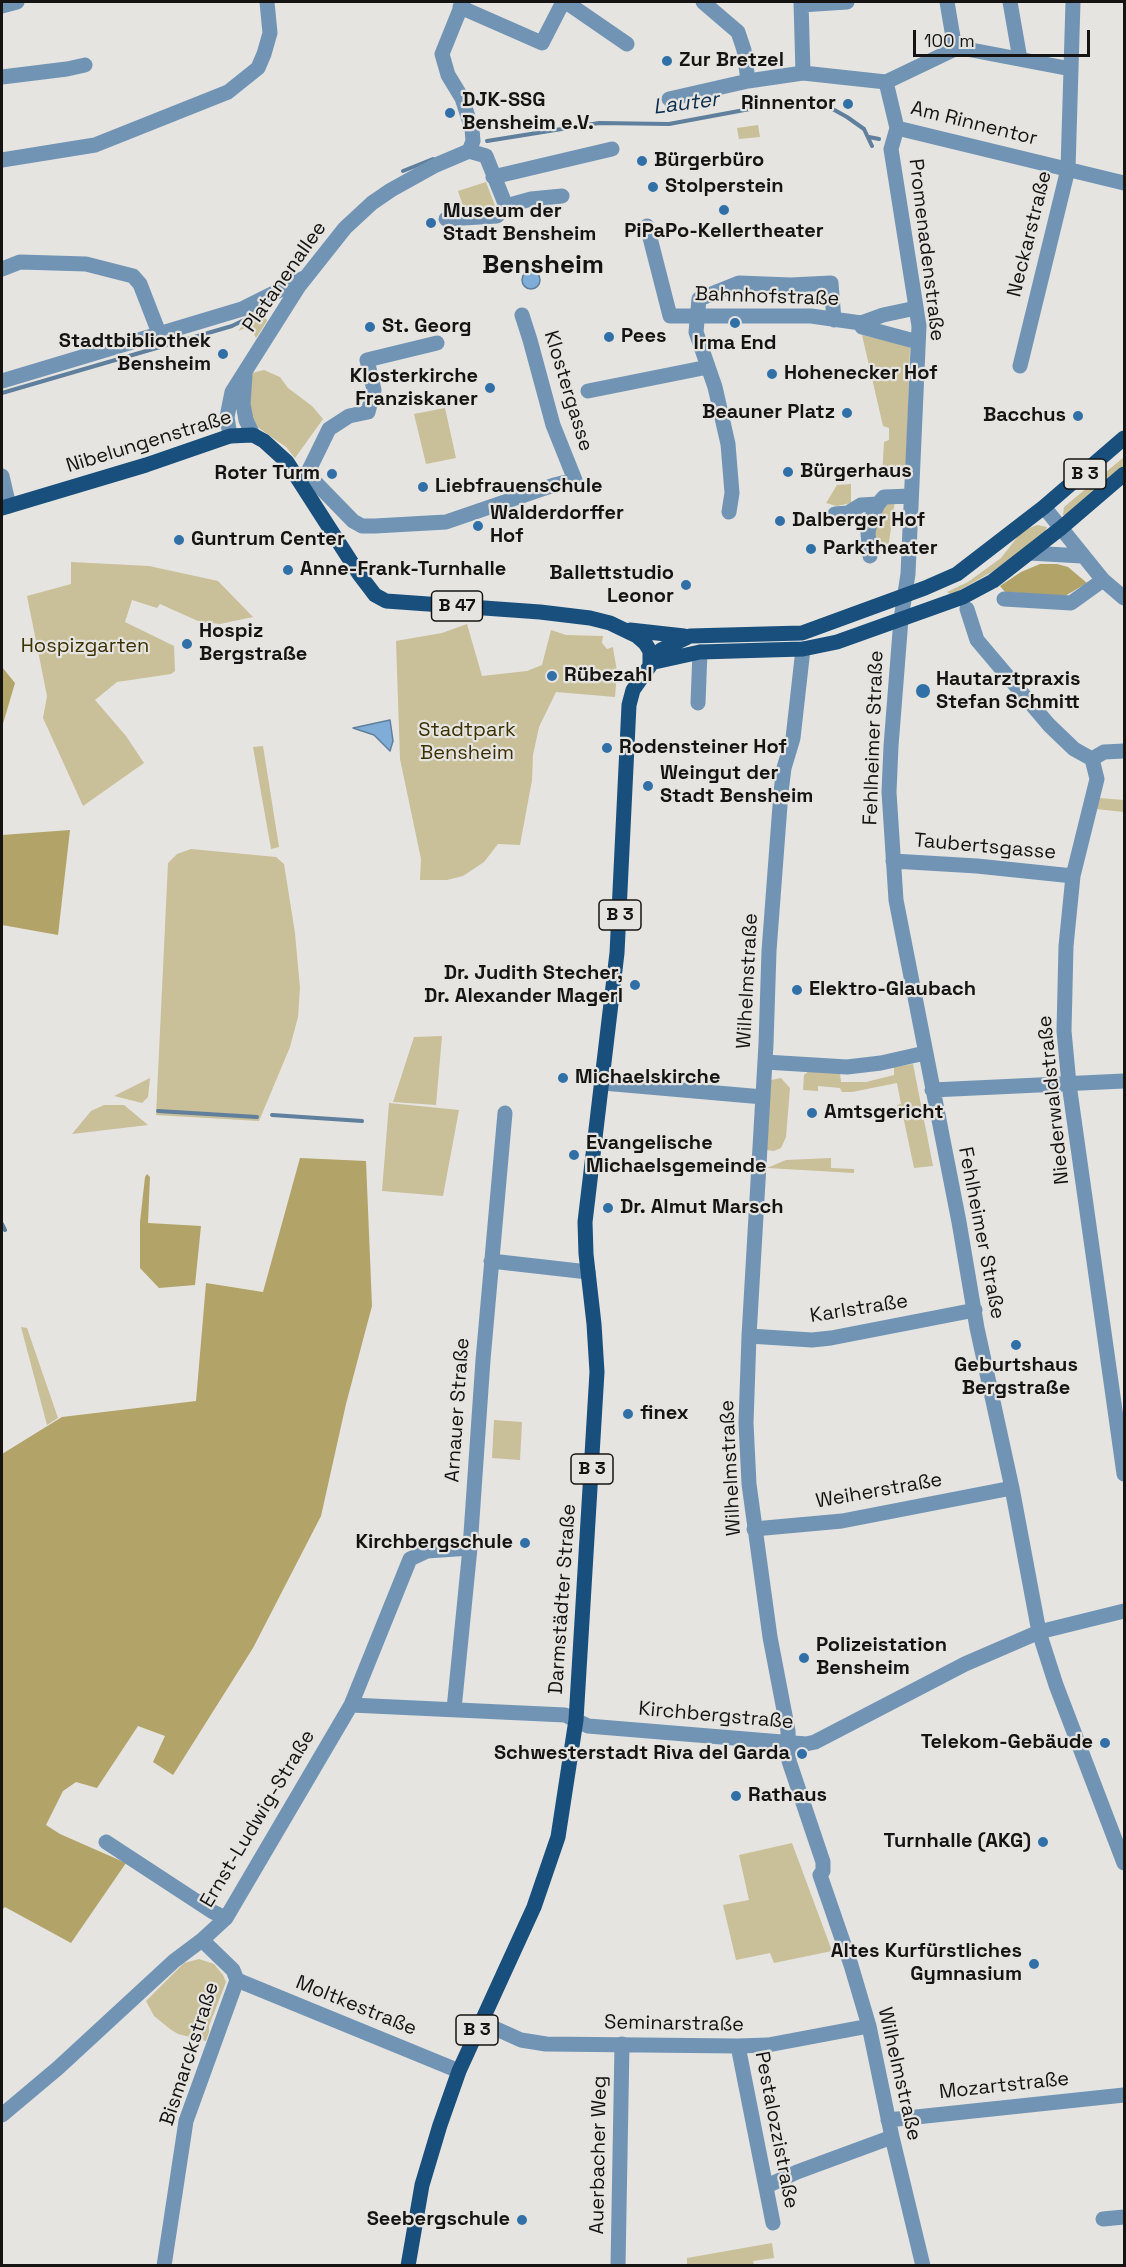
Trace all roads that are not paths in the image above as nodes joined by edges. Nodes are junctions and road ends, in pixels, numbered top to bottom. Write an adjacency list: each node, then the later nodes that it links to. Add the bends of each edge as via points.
1 (17, 2): 11 (street)
2 (267, 2): 25 (street, via 270,33 258,68 228,92 94,145)
3 (564, 2): 10 (street, via 542,43); 12 (street)
4 (703, 2): 19 (street, via 738,32)
5 (847, 2): 9 (street)
6 (947, 2): 13 (street)
7 (1010, 2): 14 (street)
8 (1073, 2): 16 (street, Neckarstraße)
9 (801, 3): 17 (street)
10 (461, 4): 24 (street, via 442,54 472,129)
11 (2, 6)
12 (627, 44)
13 (955, 49): 14 (street); 20 (street)
14 (1020, 59): 16 (street)
15 (85, 65): 18 (street)
16 (1071, 69): 26 (street, Neckarstraße)
17 (803, 73): 19 (street); 20 (street)
18 (2, 77)
19 (748, 81): 21 (street)
20 (886, 82): 22 (street, Am Rinnentor)
21 (669, 99)
22 (897, 128): 26 (street, Am Rinnentor); 35 (street, Promenadenstraße, via 891,149)
23 (612, 149): 27 (street)
24 (469, 151): 27 (street, via 486,156); 34 (street, Platanenallee, via 372,203 345,228)
25 (2, 160)
26 (1068, 169): 28 (street, Am Rinnentor); 43 (street, Neckarstraße)
27 (493, 177): 30 (street)
28 (1125, 183)
29 (562, 196): 30 (street)
30 (506, 206): 31 (street, via 497,216)
31 (446, 219)
32 (647, 226): 37 (street, Bahnhofstraße, via 670,316)
33 (2, 269): 40 (street, via 20,262 86,264 133,276 140,284)
34 (306, 277): 40 (street, via 242,309); 45 (street, Platanenallee)
35 (916, 308): 39 (street, Bahnhofstraße); 41 (street, Promenadenstraße)
36 (522, 315): 53 (street, Klostergasse, via 553,425 575,480 446,522 375,526 353,521 317,484)
37 (699, 315): 38 (street, Bahnhofstraße, via 811,316); 38 (street, via 699,299 739,283 831,283); 44 (street, via 696,332)
38 (834, 320): 39 (street, Bahnhofstraße)
39 (861, 323): 41 (street, Bahnhofstraße, via 862,327)
40 (159, 333): 46 (street)
41 (913, 341): 54 (street, Promenadenstraße)
42 (437, 343): 53 (street, via 367,360 374,390 368,412 328,429)
43 (1020, 366)
44 (708, 367): 47 (street); 58 (street, via 729,444)
45 (246, 372): 48 (street, Platanenallee, via 243,404); 49 (street, Platanenallee, via 232,392 227,417)
46 (2, 381)
47 (588, 392)
48 (253, 435): 49 (main road, Nibelungenstraße); 53 (main road, Nibelungenstraße / B 47, via 287,462)
49 (230, 436): 56 (main road, Nibelungenstraße)
50 (1125, 438): 57 (main road, B 3)
51 (1125, 474): 60 (main road, B 3)
52 (2, 476): 56 (street)
53 (305, 483): 70 (main road, Nibelungenstraße / B 47, via 359,574 375,595 386,601 590,618)
54 (911, 496): 55 (street, via 884,497); 65 (street, Promenadenstraße)
55 (878, 504): 59 (street); 62 (street, via 868,533)
56 (5, 507)
57 (1044, 507): 60 (street); 65 (main road, B 3, via 957,574)
58 (729, 512)
59 (835, 514)
60 (1061, 528): 61 (main road, B 3); 63 (street)
61 (1029, 553): 63 (street); 69 (main road, B 3, via 993,581 963,597)
62 (870, 556)
63 (1082, 556): 64 (street)
64 (1103, 580): 66 (street); 67 (street, via 1071,603)
65 (906, 595): 69 (street, Fehlheimer Straße); 71 (main road, B 3, via 802,633)
66 (1125, 598)
67 (1004, 599)
68 (967, 609): 77 (street, via 977,640 1049,725 1074,749)
69 (901, 619): 72 (main road, B 3, via 837,642); 78 (street, Fehlheimer Straße, via 889,792)
70 (622, 629): 71 (main road, B 47); 74 (main road)
71 (690, 636): 74 (main road, B 3, via 667,645)
72 (803, 649): 73 (main road, B 3); 81 (street, Wilhelmstraße, via 794,728 781,792)
73 (700, 652): 74 (main road, B 3); 75 (street)
74 (650, 663): 83 (main road, Darmstädter Straße / B 3, via 633,690 629,705 618,937)
75 (698, 703)
76 (1125, 751): 77 (street, via 1104,752)
77 (1092, 759): 79 (street, Niederwaldstraße, via 1097,779)
78 (893, 861): 79 (street, Taubertsgasse); 80 (street, Fehlheimer Straße, via 896,900)
79 (1073, 876): 84 (street, Niederwaldstraße, via 1064,985)
80 (925, 1053): 81 (street, via 848,1067); 85 (street, Fehlheimer Straße)
81 (765, 1062): 86 (street, Wilhelmstraße)
82 (1125, 1081): 84 (street)
83 (603, 1083): 86 (street); 89 (main road, Darmstädter Straße / B 3, via 585,1222)
84 (1069, 1084): 85 (street); 92 (street, Niederwaldstraße)
85 (932, 1090): 90 (street, Fehlheimer Straße)
86 (763, 1097): 91 (street, Wilhelmstraße)
87 (504, 1113): 88 (street, Arnauer Straße)
88 (491, 1261): 89 (street); 95 (street, Arnauer Straße)
89 (588, 1272): 100 (main road, Darmstädter Straße / B 3, via 597,1372)
90 (975, 1310): 91 (street, Karlstraße, via 831,1338); 93 (street, Fehlheimer Straße)
91 (749, 1336): 94 (street, Wilhelmstraße, via 746,1423)
92 (1125, 1474)
93 (1012, 1488): 94 (street, Weiherstraße, via 842,1521); 97 (street, Fehlheimer Straße)
94 (754, 1529): 101 (street, Wilhelmstraße)
95 (470, 1548): 98 (street, Ernst-Ludwig-Straße, via 427,1551 410,1559); 99 (street, Arnauer Straße)
96 (1125, 1611): 97 (street, Kirchbergstraße)
97 (1039, 1632): 101 (street, Kirchbergstraße, via 965,1664 815,1742); 103 (street, Fehlheimer Straße)
98 (351, 1705): 99 (street, Kirchbergstraße); 104 (street, Ernst-Ludwig-Straße)
99 (454, 1710): 100 (street, Kirchbergstraße, via 565,1715)
100 (576, 1720): 101 (street, Kirchbergstraße, via 588,1726); 107 (main road, Darmstädter Straße / B 3, via 558,1838 534,1907)
101 (789, 1743): 108 (street, Wilhelmstraße, via 789,1761 823,1862 820,1875)
102 (106, 1842): 104 (street)
103 (1125, 1863)
104 (226, 1918): 105 (street, Ernst-Ludwig-Straße)
105 (202, 1940): 106 (street, Bismarckstraße, via 233,1970); 113 (street, Ernst-Ludwig-Straße)
106 (237, 1980): 111 (street, Moltkestraße); 121 (street, Bismarckstraße, via 186,2121)
107 (481, 2022): 109 (street, Seminarstraße, via 521,2040 546,2044); 111 (main road, Darmstädter Straße / B 3)
108 (869, 2026): 110 (street, Seminarstraße, via 768,2045); 114 (street, Wilhelmstraße)
109 (622, 2044): 110 (street, Seminarstraße); 120 (street, Auerbacher Weg)
110 (738, 2046): 116 (street, Pestalozzistraße)
111 (459, 2071): 122 (main road, Darmstädter Straße / B 3, via 422,2185)
112 (1125, 2095): 114 (street, Mozartstraße)
113 (2, 2115)
114 (888, 2120): 115 (street, Wilhelmstraße)
115 (892, 2137): 116 (street); 123 (street, Wilhelmstraße)
116 (767, 2186): 119 (street, Pestalozzistraße)
117 (1125, 2217): 118 (street)
118 (1103, 2219)
119 (773, 2223)
120 (618, 2264)
121 (164, 2265)
122 (408, 2265)
123 (923, 2265)

